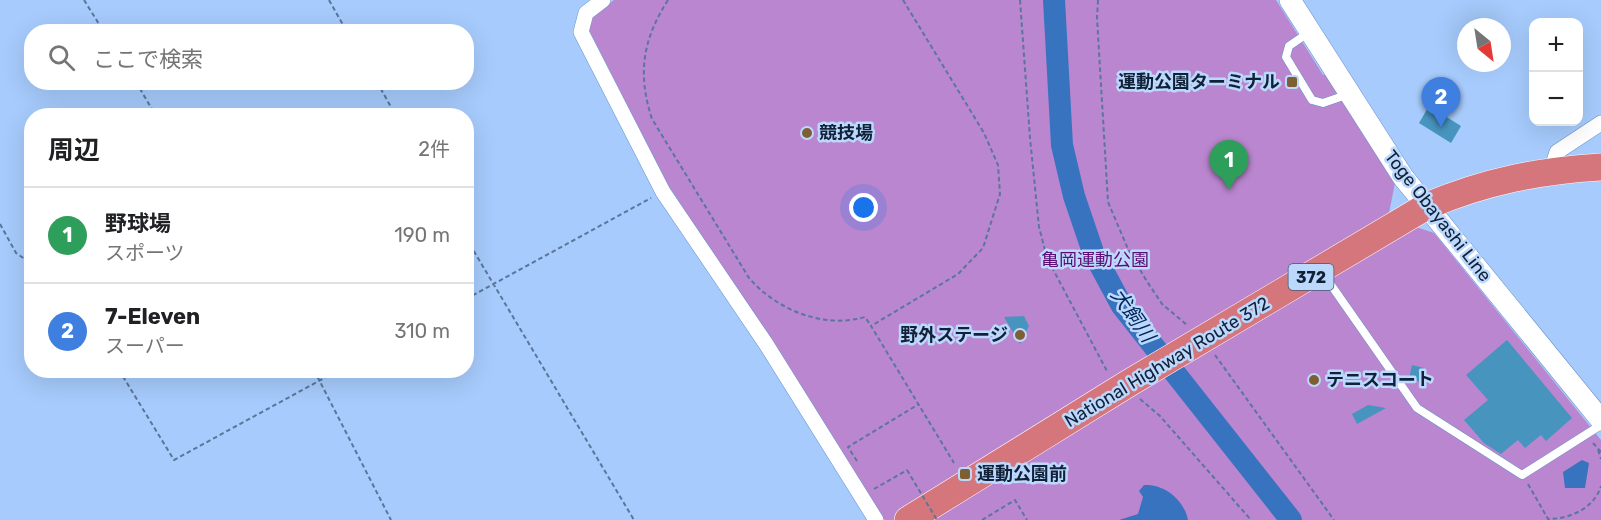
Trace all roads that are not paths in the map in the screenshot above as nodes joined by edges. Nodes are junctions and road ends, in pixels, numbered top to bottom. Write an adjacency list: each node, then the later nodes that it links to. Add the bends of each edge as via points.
1 (603, 0): 12 (street, via 586,13 581,32 663,192 766,344)
2 (1290, 0): 3 (main road, Toge Obayashi Line)
3 (1310, 31): 4 (main road, Toge Obayashi Line); 4 (lane, via 1289,46 1286,57 1312,100 1323,103)
4 (1350, 94): 8 (main road, Toge Obayashi Line, via 1403,177)
5 (1601, 123): 7 (street, via 1557,152)
6 (1601, 167): 7 (highway, National Highway Route 372 / 372)
7 (1551, 170): 8 (highway, National Highway Route 372 / 372, via 1470,188)
8 (1427, 206): 9 (highway, National Highway Route 372 / 372); 11 (main road, Toge Obayashi Line)
9 (1321, 271): 11 (lane, via 1417,408 1522,476); 13 (highway, National Highway Route 372 / 372, via 1124,386)
10 (1601, 425): 11 (lane)
11 (1594, 428)
12 (876, 520)
13 (908, 520)

